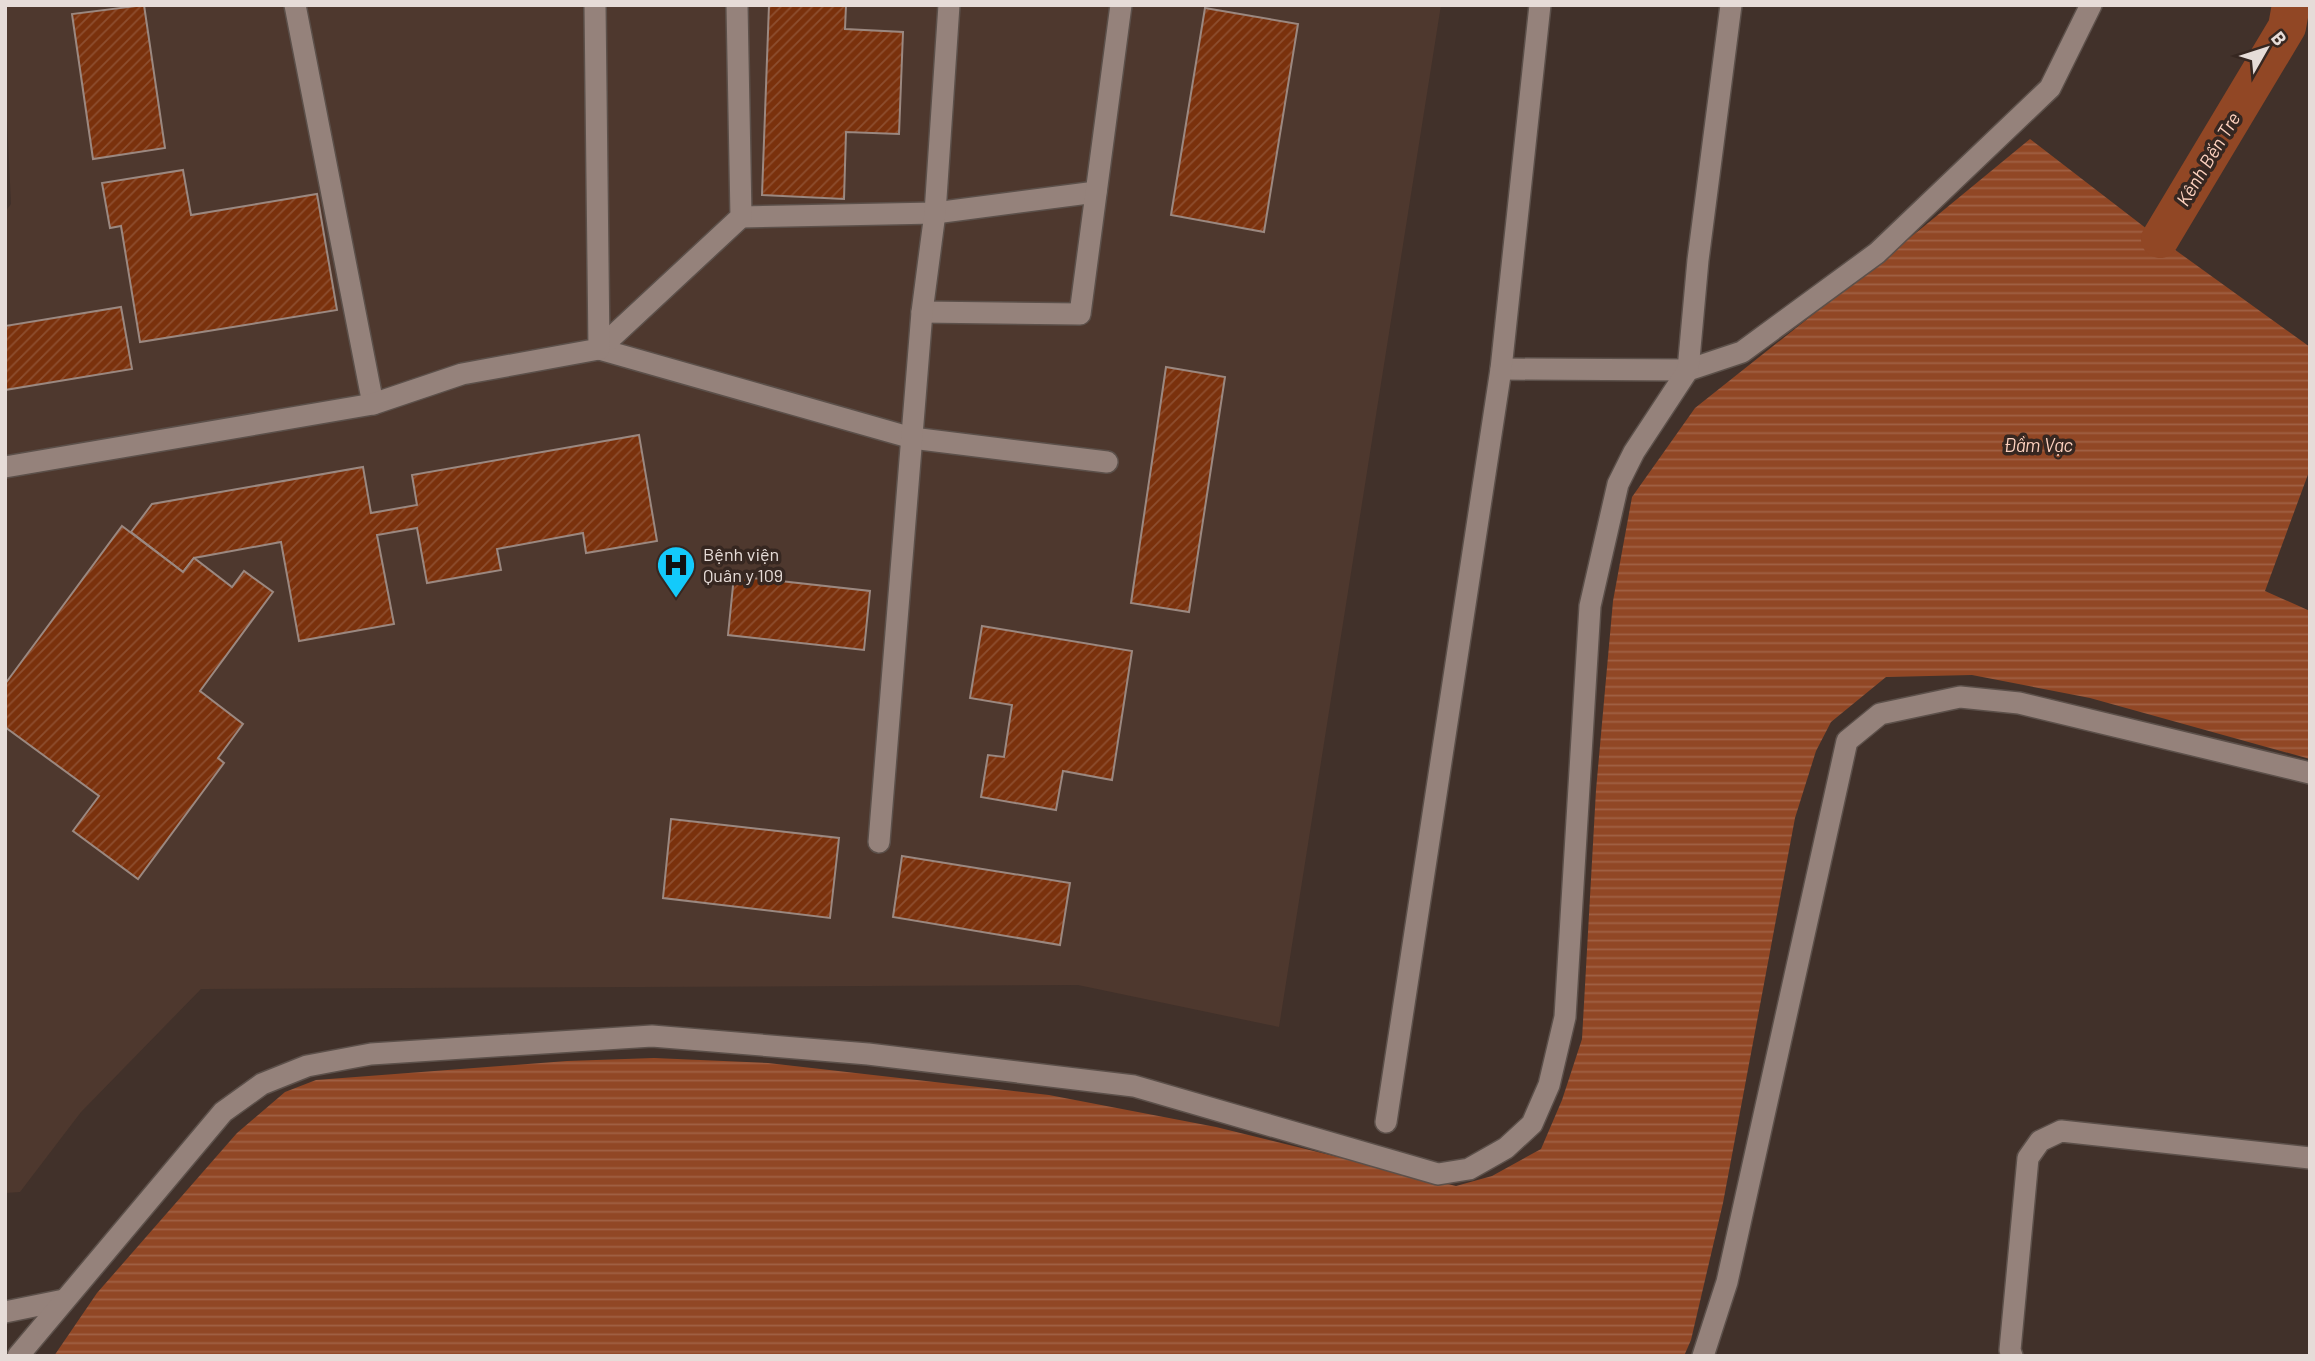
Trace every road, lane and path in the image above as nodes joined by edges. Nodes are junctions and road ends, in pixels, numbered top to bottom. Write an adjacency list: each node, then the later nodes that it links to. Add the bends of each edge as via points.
1 (295, 5): 16 (street)
2 (595, 5): 13 (street)
3 (737, 5): 11 (street)
4 (949, 5): 10 (street)
5 (1121, 5): 9 (street)
6 (1540, 5): 14 (street)
7 (1731, 5): 15 (street)
8 (2091, 5): 15 (street, via 2050,88 1877,253 1742,352)
9 (1096, 192): 10 (street); 12 (street, via 1080,314)
10 (935, 213): 11 (street); 12 (street)
11 (741, 217): 13 (street)
12 (922, 312): 17 (street)
13 (599, 349): 16 (street, via 462,374); 17 (street)
14 (1501, 369): 15 (street); 22 (street)
15 (1688, 370): 24 (street, via 1618,485 1590,606 1565,1017 1549,1085 1532,1124 1506,1148 1469,1169 1438,1174 1134,1086 868,1054 652,1036 371,1054 307,1066 262,1084 223,1112)
16 (373, 404): 19 (street)
17 (912, 438): 18 (street); 21 (street)
18 (1107, 463)
19 (5, 467)
20 (2310, 773): 27 (street, via 2019,703 1959,697 1880,714 1847,741 1727,1282)
21 (879, 842)
22 (1386, 1122)
23 (2310, 1158): 28 (street, via 2061,1131 2040,1141 2028,1158)
24 (64, 1300): 25 (street); 26 (street)
25 (5, 1312)
26 (18, 1356)
27 (1703, 1356)
28 (2012, 1356)

